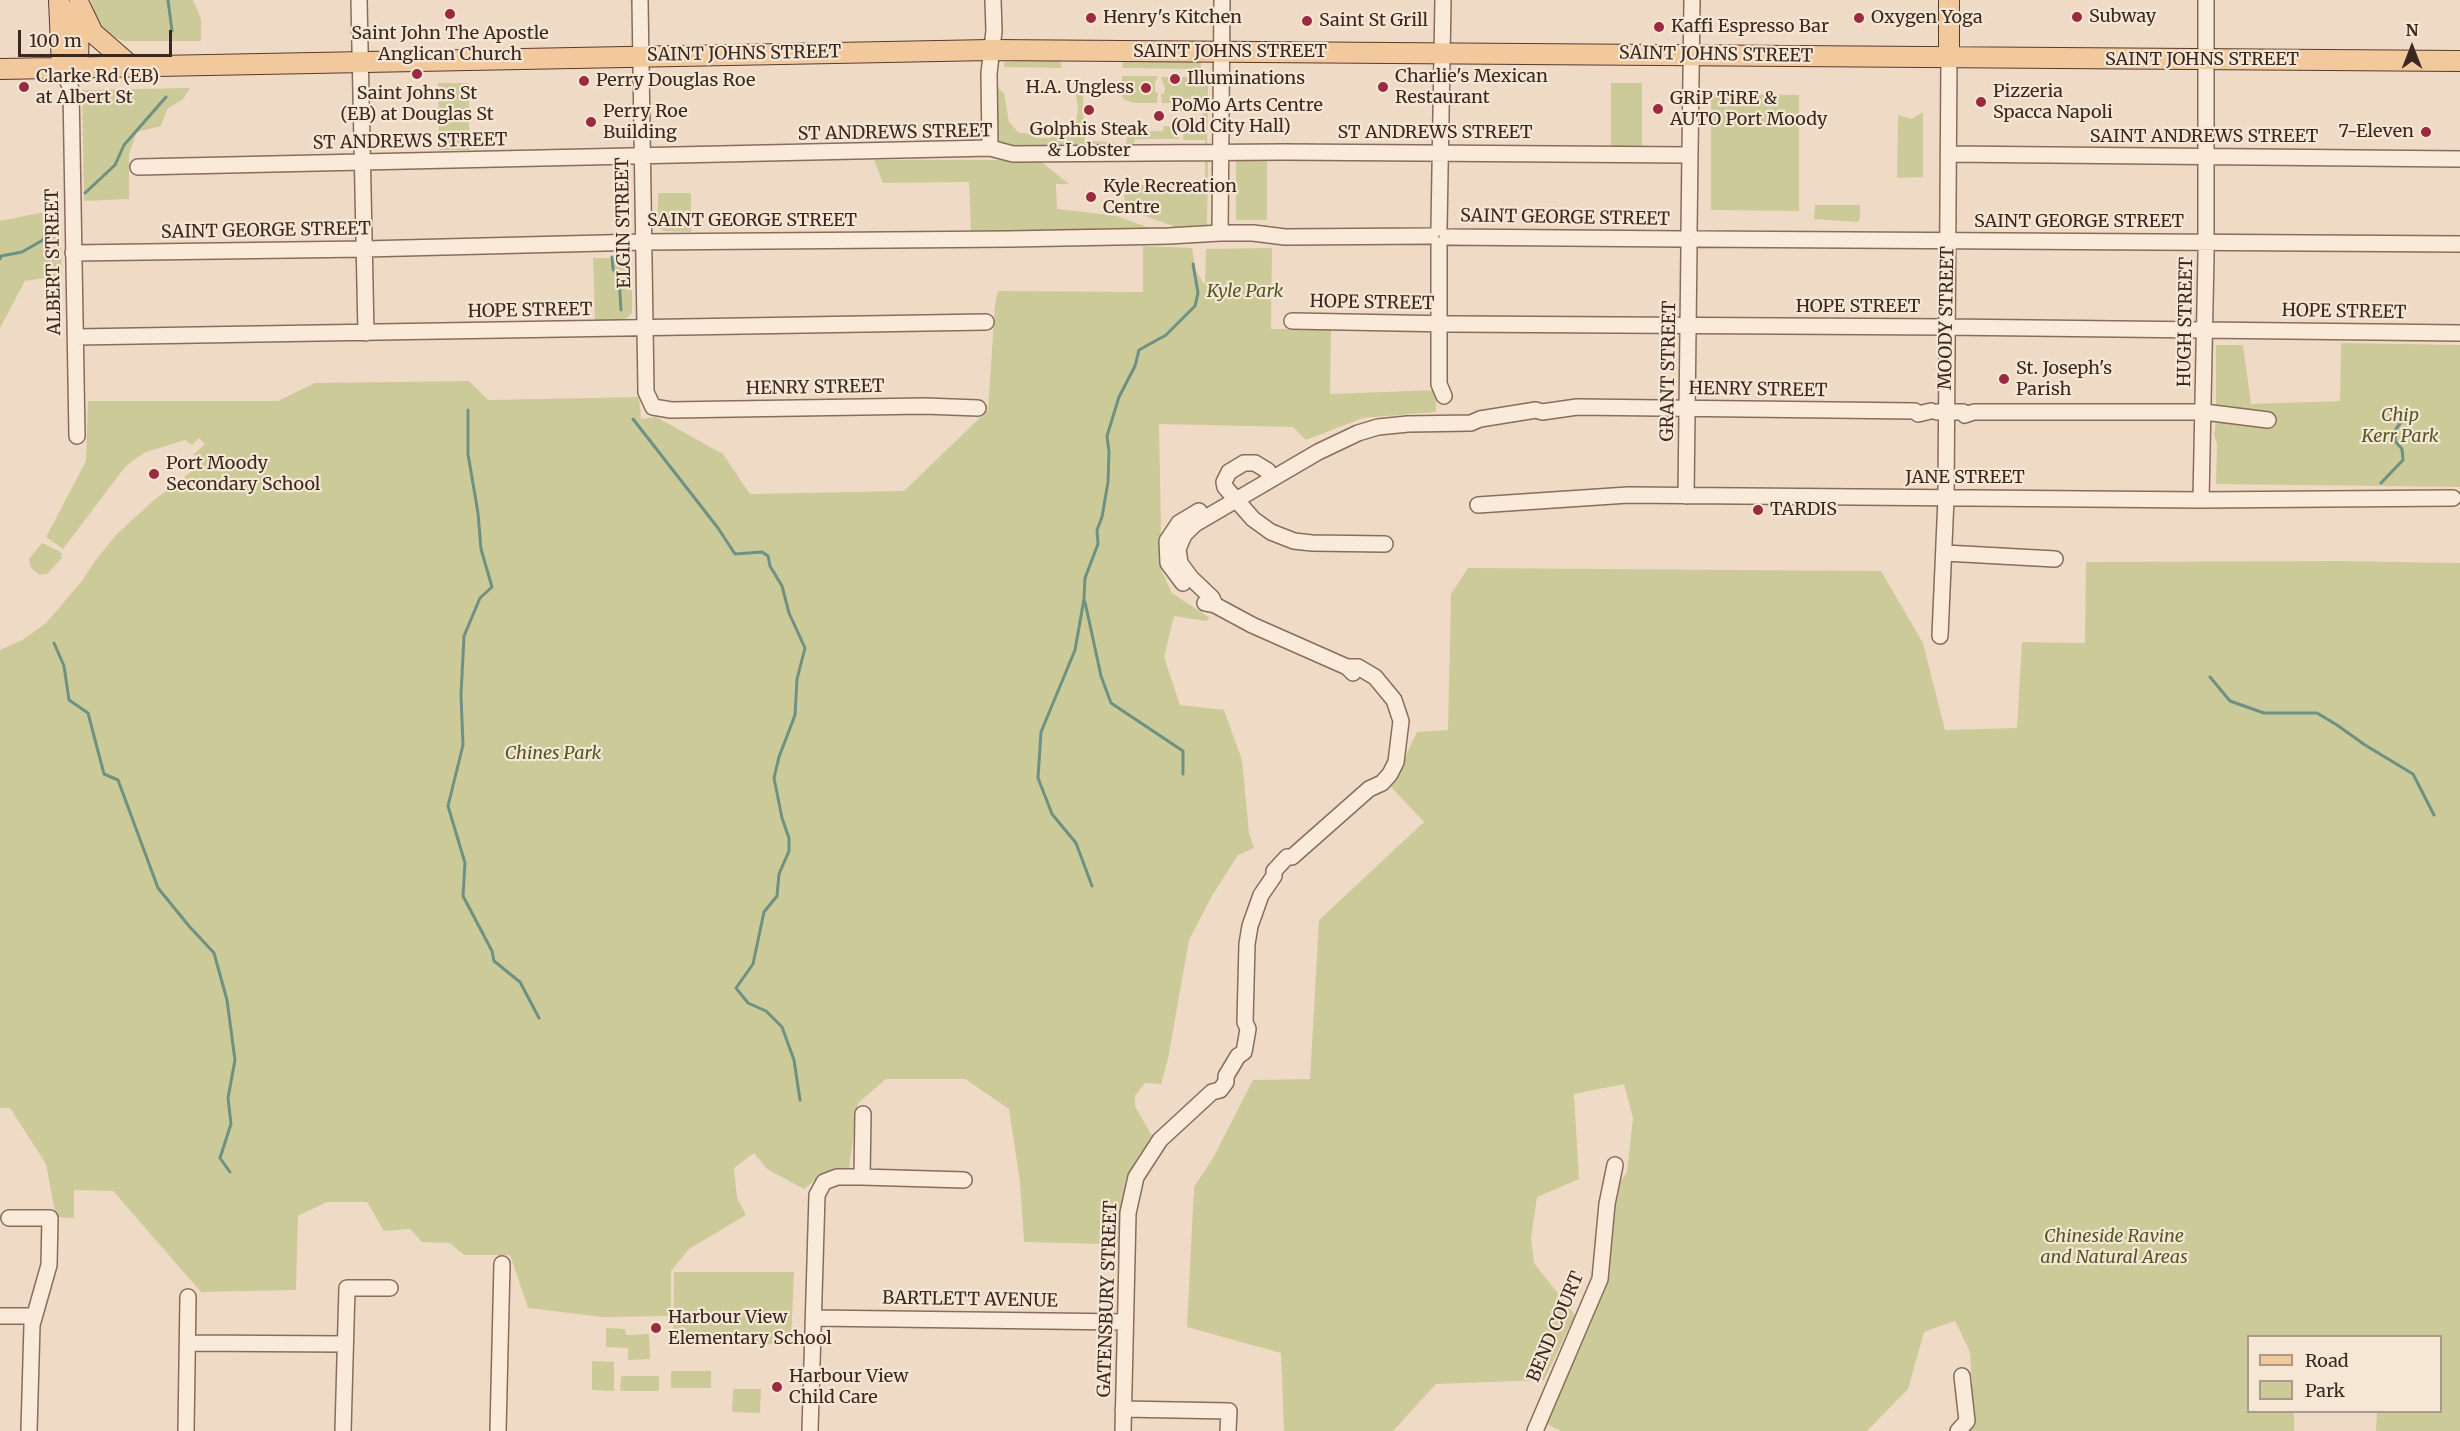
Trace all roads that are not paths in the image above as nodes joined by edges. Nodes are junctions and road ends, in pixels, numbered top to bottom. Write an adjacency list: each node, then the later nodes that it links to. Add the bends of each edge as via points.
1 (59, 0): 21 (main road)
2 (359, 0): 18 (street)
3 (640, 0): 15 (street, ELGIN STREET)
4 (993, 0): 11 (street)
5 (1222, 0): 12 (street)
6 (1443, 0): 13 (street)
7 (1692, 0): 14 (street, GRANT STREET)
8 (1949, 0): 16 (main road, MOODY STREET)
9 (2206, 0): 17 (street, HUGH STREET)
10 (79, 2): 20 (main road, via 98,39); 21 (main road)
11 (991, 50): 12 (main road, SAINT JOHNS STREET); 15 (main road, SAINT JOHNS STREET); 23 (street)
12 (1222, 53): 13 (main road, SAINT JOHNS STREET); 24 (street)
13 (1443, 53): 14 (main road, SAINT JOHNS STREET); 25 (street)
14 (1692, 54): 16 (main road, SAINT JOHNS STREET); 27 (street, GRANT STREET)
15 (641, 56): 18 (main road, SAINT JOHNS STREET); 28 (street, ELGIN STREET)
16 (1949, 57): 17 (main road, SAINT JOHNS STREET); 26 (street, MOODY STREET)
17 (2206, 61): 19 (main road, SAINT JOHNS STREET); 29 (street, HUGH STREET)
18 (361, 62): 20 (main road, SAINT JOHNS STREET); 31 (street)
19 (2460, 62)
20 (131, 66): 21 (main road, SAINT JOHNS STREET)
21 (70, 67): 22 (main road, SAINT JOHNS STREET); 41 (street, ALBERT STREET)
22 (0, 69)
23 (990, 148): 24 (street, ST ANDREWS STREET, via 1013,154); 28 (street, ST ANDREWS STREET)
24 (1220, 153): 25 (street, ST ANDREWS STREET); 33 (street)
25 (1440, 153): 27 (street, ST ANDREWS STREET); 34 (street)
26 (1948, 154): 29 (street, SAINT ANDREWS STREET); 36 (street, MOODY STREET)
27 (1689, 155): 35 (street, GRANT STREET)
28 (643, 156): 31 (street, ST ANDREWS STREET); 37 (street, ELGIN STREET)
29 (2207, 156): 30 (street, SAINT ANDREWS STREET); 38 (street, HUGH STREET)
30 (2460, 159)
31 (362, 163): 32 (street, ST ANDREWS STREET); 40 (street)
32 (138, 167)
33 (1220, 233): 34 (street, SAINT GEORGE STREET, via 1285,237); 37 (street, SAINT GEORGE STREET)
34 (1439, 236): 35 (street, SAINT GEORGE STREET); 44 (street)
35 (1689, 239): 36 (street, SAINT GEORGE STREET); 45 (street, GRANT STREET)
36 (1948, 241): 38 (street, SAINT GEORGE STREET); 46 (street, MOODY STREET)
37 (644, 242): 40 (street, SAINT GEORGE STREET); 47 (street, ELGIN STREET)
38 (2206, 242): 39 (street, SAINT GEORGE STREET); 48 (street, HUGH STREET)
39 (2460, 244)
40 (364, 249): 41 (street, SAINT GEORGE STREET); 49 (street)
41 (73, 253): 51 (street, ALBERT STREET)
42 (1292, 321): 44 (street, HOPE STREET)
43 (986, 322): 47 (street, HOPE STREET)
44 (1440, 323): 45 (street, HOPE STREET); 52 (street, via 1439,384)
45 (1689, 326): 46 (street, HOPE STREET); 55 (street, GRANT STREET)
46 (1946, 327): 48 (street, HOPE STREET); 56 (street, MOODY STREET)
47 (645, 329): 49 (street, HOPE STREET); 53 (street, ELGIN STREET, via 646,392)
48 (2205, 330): 50 (street, HOPE STREET); 57 (street, HUGH STREET)
49 (366, 333): 51 (street, HOPE STREET)
50 (2460, 333)
51 (76, 337): 60 (street, ALBERT STREET)
52 (1444, 396)
53 (653, 407): 54 (street, HENRY STREET)
54 (978, 408)
55 (1688, 409): 56 (street, HENRY STREET, via 1926,408); 59 (street, HENRY STREET, via 1565,408 1514,423 1479,427 1471,423 1408,423); 61 (street, GRANT STREET)
56 (1961, 412): 57 (street, HENRY STREET); 63 (street, MOODY STREET)
57 (2204, 412): 58 (street, HENRY STREET); 65 (street, HUGH STREET)
58 (2268, 420)
59 (1358, 433): 62 (street); 62 (street, via 1348,432 1318,443 1268,471 1255,463 1244,463 1225,476 1225,487)
60 (76, 436)
61 (1686, 496): 63 (street, JANE STREET); 66 (street, JANE STREET, via 1628,495)
62 (1234, 497): 67 (street, via 1261,525 1294,541); 82 (street, GATENSBURY STREET, via 1184,535 1178,544 1183,570 1215,605 1252,625 1375,677 1394,700 1401,721 1396,762 1382,783 1369,789 1292,857 1261,895 1250,926 1244,1052 1220,1090 1212,1092 1160,1140 1136,1177 1128,1213)
63 (1946, 498): 65 (street, JANE STREET); 68 (street, MOODY STREET)
64 (2454, 498): 65 (street, JANE STREET)
65 (2201, 500)
66 (1478, 505)
67 (1385, 544)
68 (1945, 553): 69 (street); 70 (street, MOODY STREET)
69 (2055, 560)
70 (1940, 636)
71 (863, 1114): 73 (street)
72 (1615, 1166): 94 (street, BEND COURT, via 1600,1279)
73 (862, 1177): 74 (street); 81 (street, via 837,1177 824,1182 817,1195)
74 (964, 1180)
75 (9, 1218): 80 (street, via 50,1218 49,1265)
76 (502, 1264): 90 (street)
77 (390, 1288): 84 (street, via 347,1288)
78 (188, 1297): 83 (street)
79 (0, 1316): 80 (street)
80 (34, 1316): 87 (street)
81 (814, 1318): 82 (street, BARTLETT AVENUE); 91 (street)
82 (1125, 1322): 86 (street, GATENSBURY STREET)
83 (188, 1343): 84 (street); 88 (street)
84 (345, 1344): 89 (street)
85 (1962, 1376): 95 (street, via 1967,1421)
86 (1123, 1409): 92 (street, GATENSBURY STREET); 93 (street, via 1229,1411)
87 (28, 1431)
88 (186, 1431)
89 (343, 1431)
90 (498, 1431)
91 (810, 1431)
92 (1123, 1431)
93 (1228, 1431)
94 (1534, 1431)
95 (1958, 1431)

